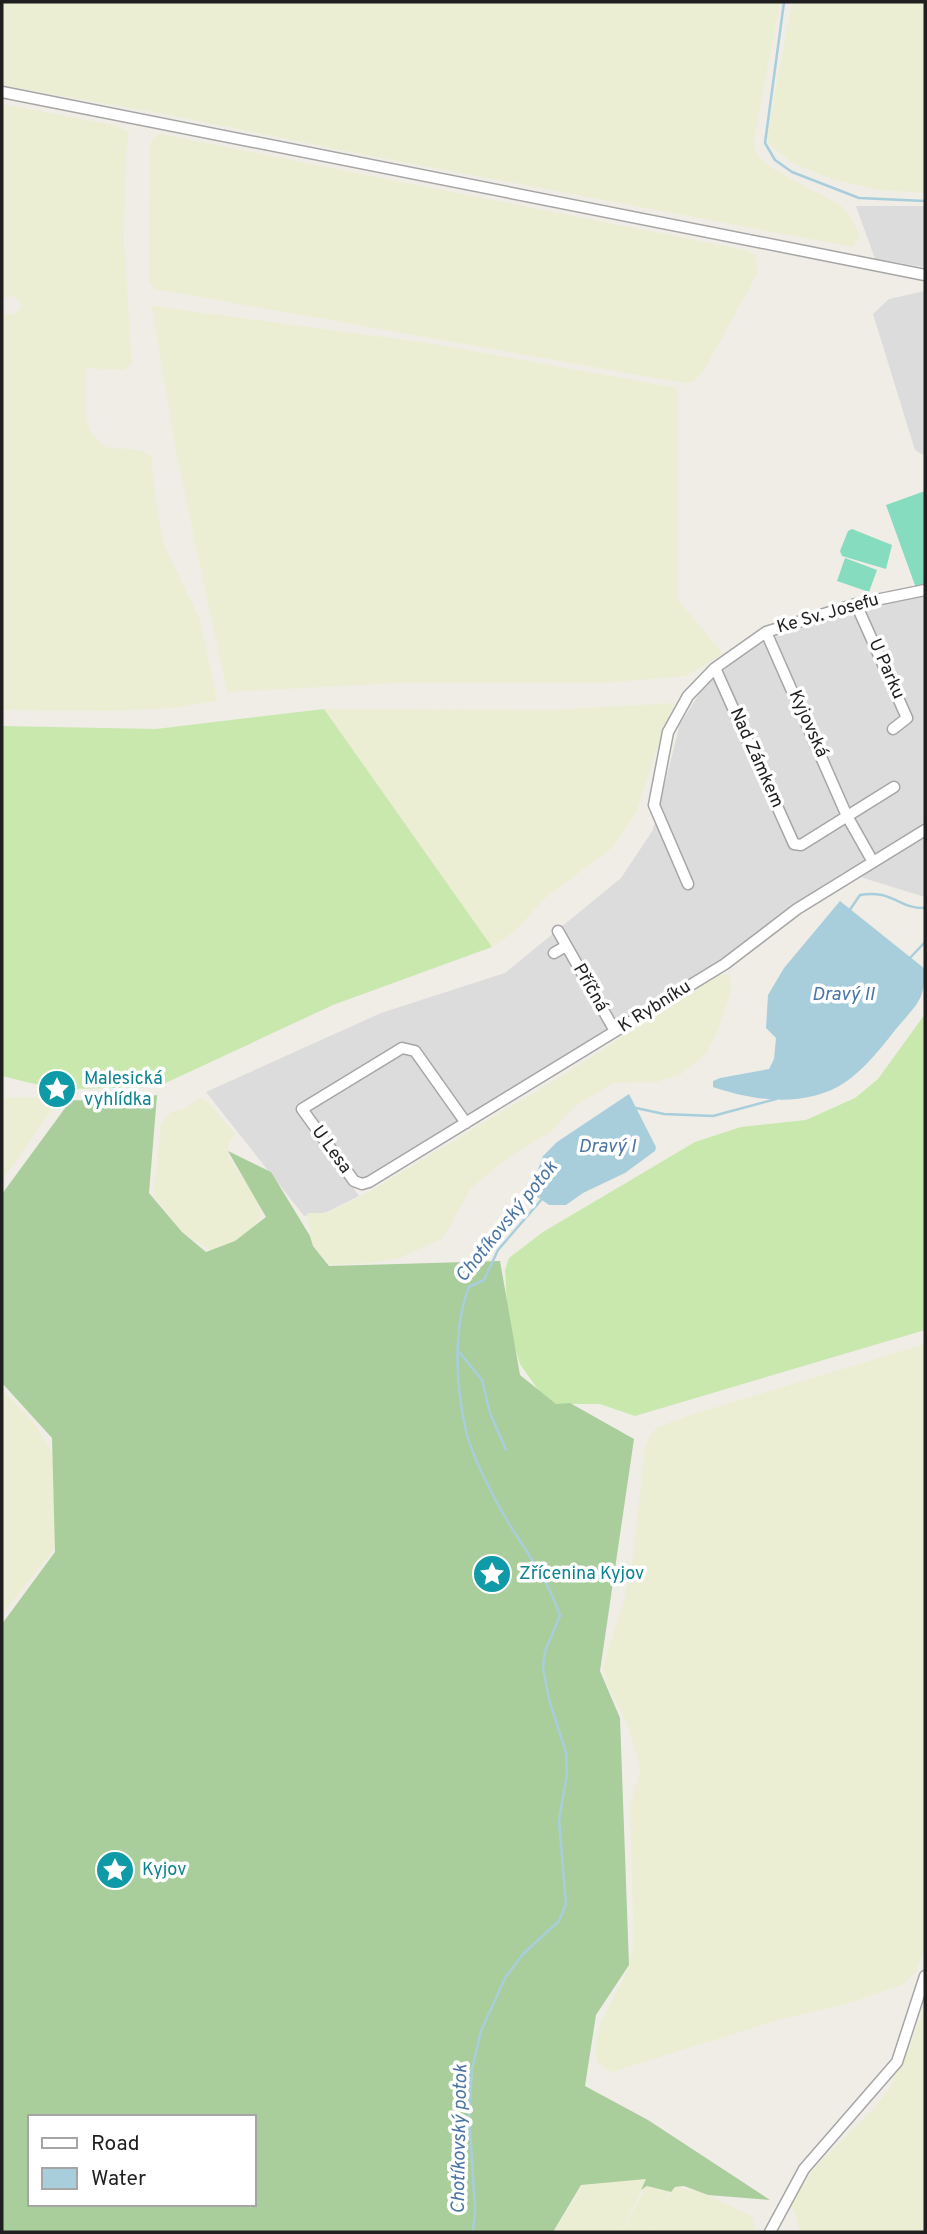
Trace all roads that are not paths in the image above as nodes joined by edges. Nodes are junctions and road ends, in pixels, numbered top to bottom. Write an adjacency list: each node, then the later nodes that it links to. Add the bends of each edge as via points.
1 (2, 92): 2 (street)
2 (925, 275)
3 (925, 590): 4 (street, Ke Sv. Josefu)
4 (856, 604): 5 (street, Ke Sv. Josefu); 7 (street, U Parku, via 907,718)
5 (766, 632): 6 (street, Ke Sv. Josefu); 9 (street, Kyjovská)
6 (715, 668): 9 (street, Nad Zámkem, via 792,840 798,845); 12 (street, Ke Sv. Josefu, via 688,696 668,732 654,805)
7 (893, 729)
8 (894, 787): 9 (street)
9 (847, 816): 11 (street, Kyjovská)
10 (925, 830): 11 (street, K Rybníku)
11 (873, 862): 16 (street, K Rybníku, via 797,909 740,954)
12 (688, 884)
13 (558, 931): 14 (street, Příčná)
14 (566, 946): 15 (street, Příčná); 16 (street, Příčná)
15 (554, 953)
16 (615, 1031): 17 (street, K Rybníku)
17 (466, 1123): 17 (street, U Lesa, via 415,1051 402,1048 302,1109 354,1181 362,1184)
18 (925, 1976): 19 (street, via 897,2062 804,2169)
19 (770, 2232)

